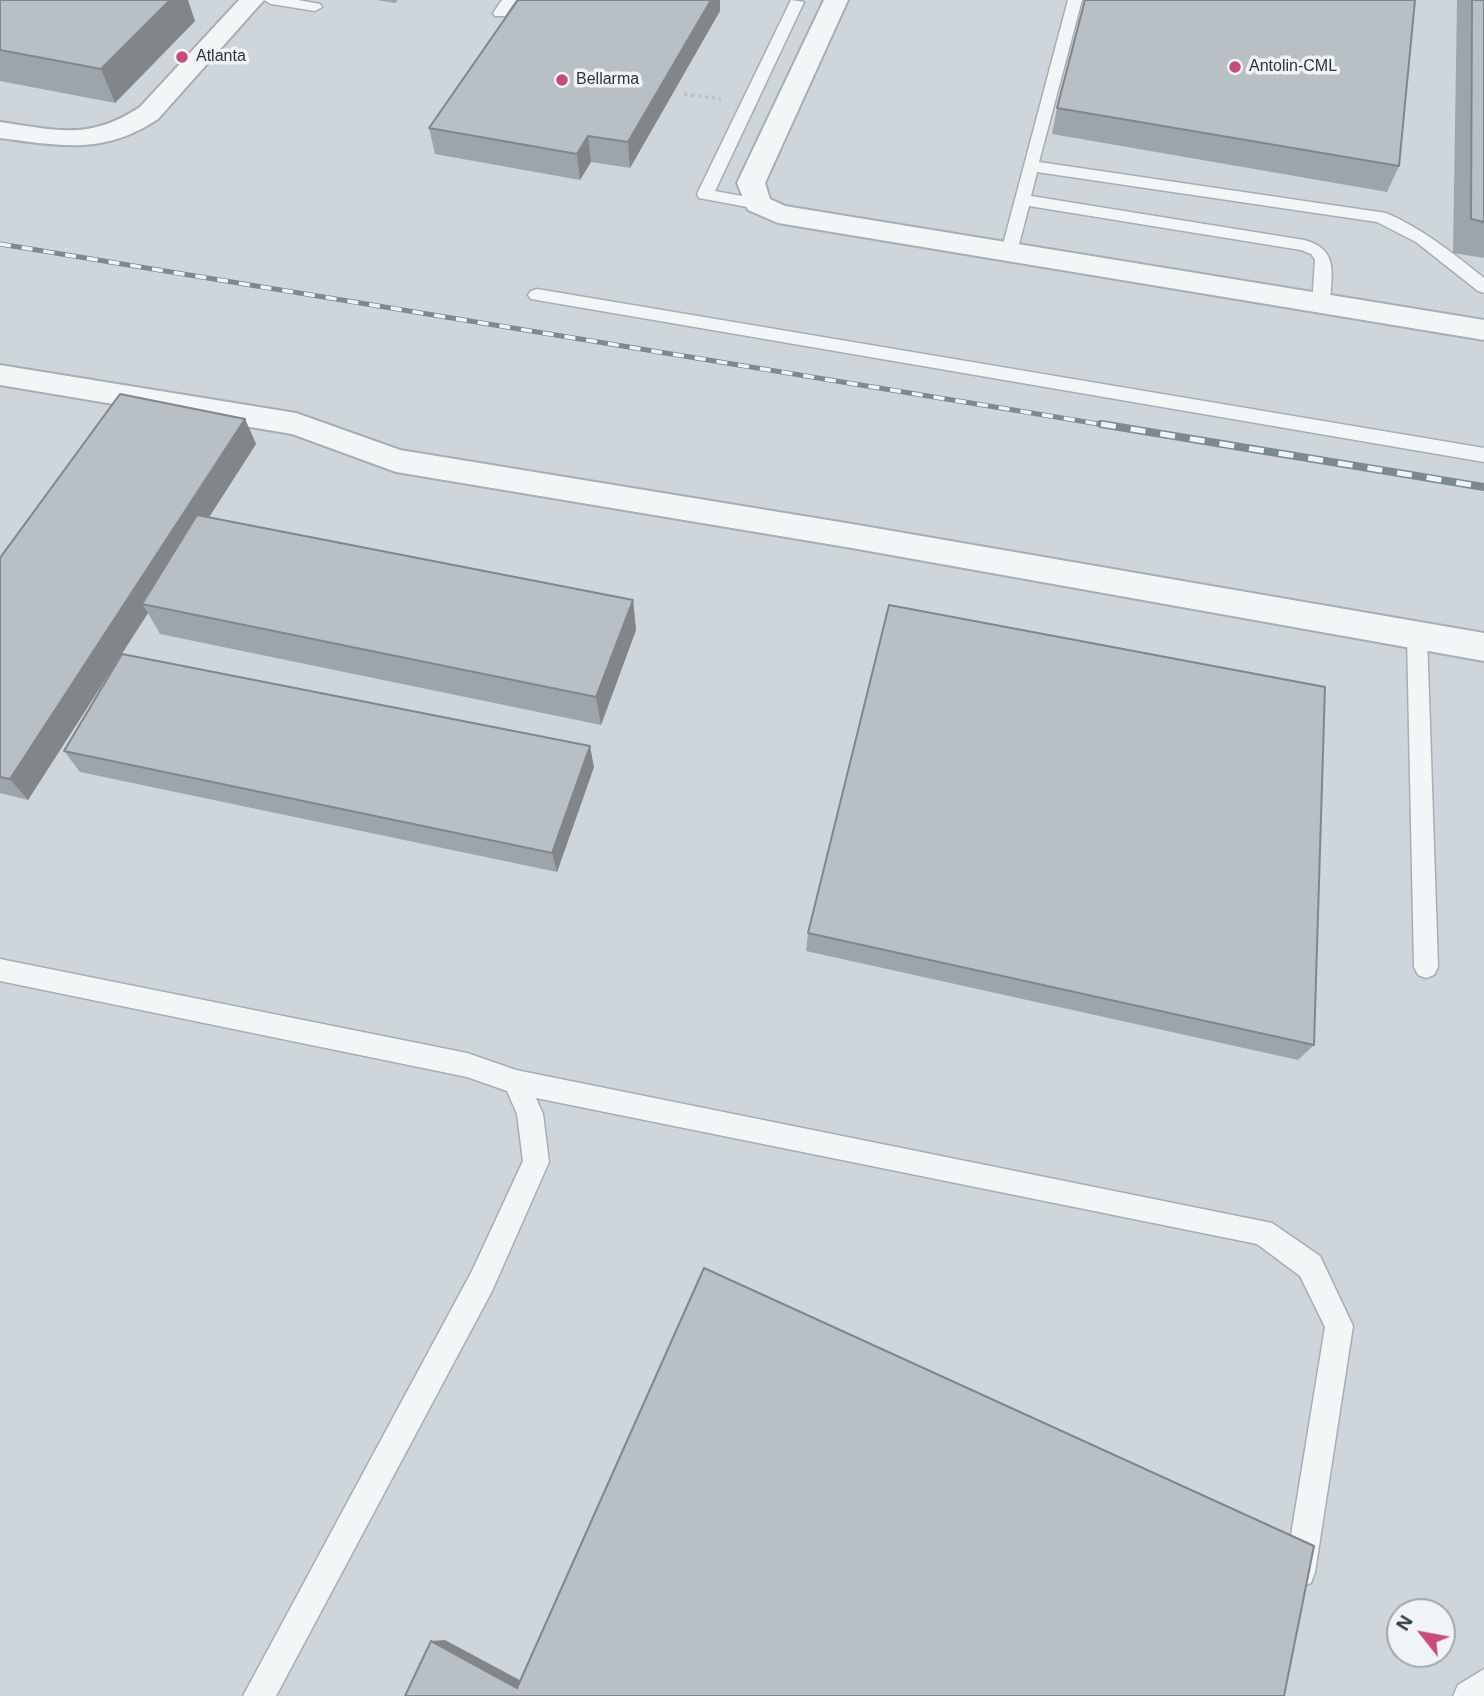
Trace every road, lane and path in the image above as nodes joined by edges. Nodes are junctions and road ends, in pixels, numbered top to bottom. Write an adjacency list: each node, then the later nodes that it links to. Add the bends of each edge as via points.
1 (252, 0): 8 (street, via 131,128 107,138 73,139)
2 (271, 0): 6 (lane)
3 (509, 0): 7 (lane)
4 (1075, 0): 9 (lane)
5 (813, 3): 11 (street, via 751,183); 11 (lane, via 705,194)
6 (315, 7)
7 (500, 13)
8 (0, 130)
9 (1030, 166): 10 (lane); 13 (lane, via 1380,218 1406,227)
10 (1022, 200): 12 (lane); 15 (lane, via 1304,245 1317,250 1323,260)
11 (758, 204): 12 (street, via 778,214)
12 (1009, 252): 15 (street)
13 (1484, 287)
14 (537, 295): 18 (lane)
15 (1321, 305): 16 (street)
16 (1484, 330)
17 (0, 374): 19 (street, via 296,424 397,461)
18 (1484, 455)
19 (1417, 635): 20 (street); 21 (lane)
20 (1484, 647)
21 (1426, 967)
22 (0, 970): 23 (lane, via 467,1065)
23 (516, 1082): 24 (lane, via 1263,1232 1310,1266 1339,1326); 26 (lane, via 530,1114 536,1162 482,1281)
24 (1295, 1600)
25 (1484, 1685): 27 (lane)
26 (259, 1696)
27 (1469, 1696)

